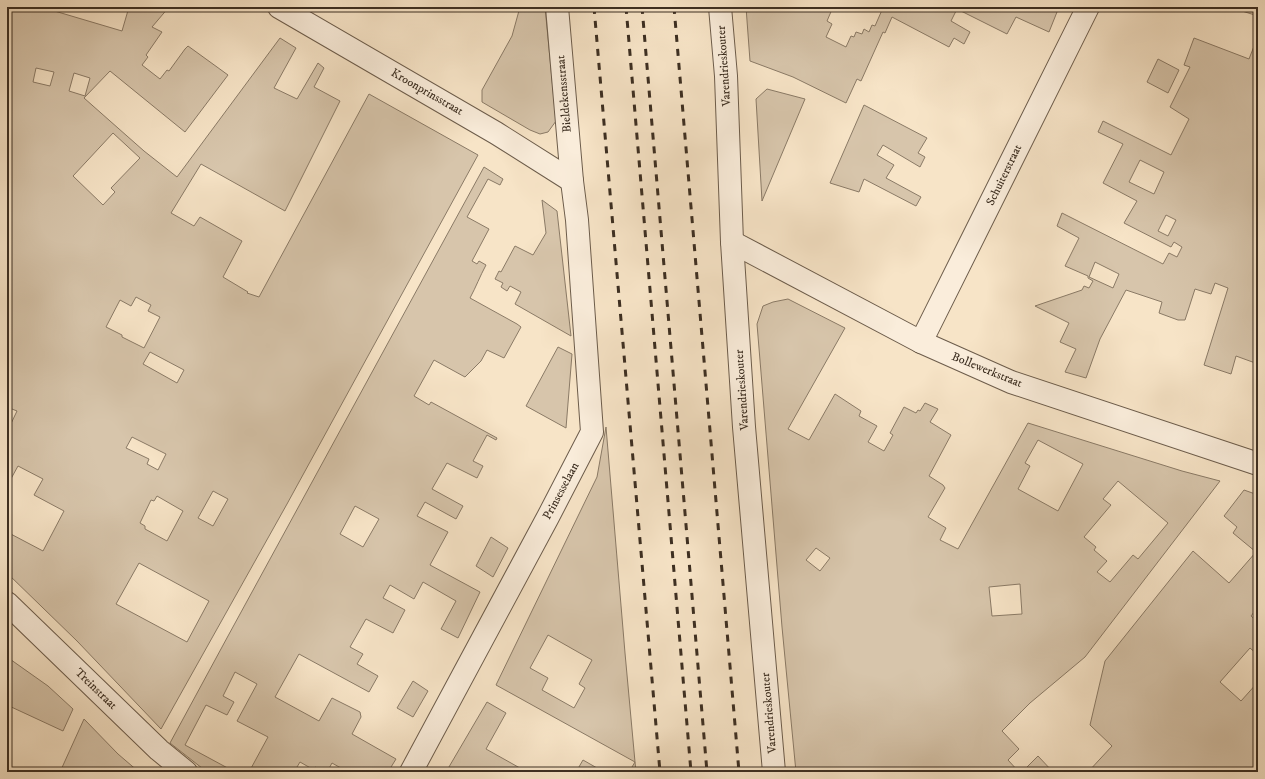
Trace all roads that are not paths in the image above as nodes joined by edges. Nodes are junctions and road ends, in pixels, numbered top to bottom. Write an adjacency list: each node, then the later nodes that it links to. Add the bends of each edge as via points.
1 (279, 7): 5 (street, Kroonprinsstraat, via 496,133)
2 (557, 7): 5 (street, Bieldekensstraat)
3 (720, 7): 6 (street, Varendrieskouter, via 726,76)
4 (1088, 7): 7 (street, Schuiterstraat)
5 (572, 181): 11 (street, Prinsesselaan, via 592,432)
6 (732, 242): 7 (street, Bollewerkstraat); 12 (street, Varendrieskouter, via 744,427)
7 (921, 342): 8 (street, Bollewerkstraat, via 1011,382)
8 (1258, 464)
9 (7, 603): 10 (street, Treinstraat, via 159,750)
10 (186, 772)
11 (411, 772)
12 (774, 772)

